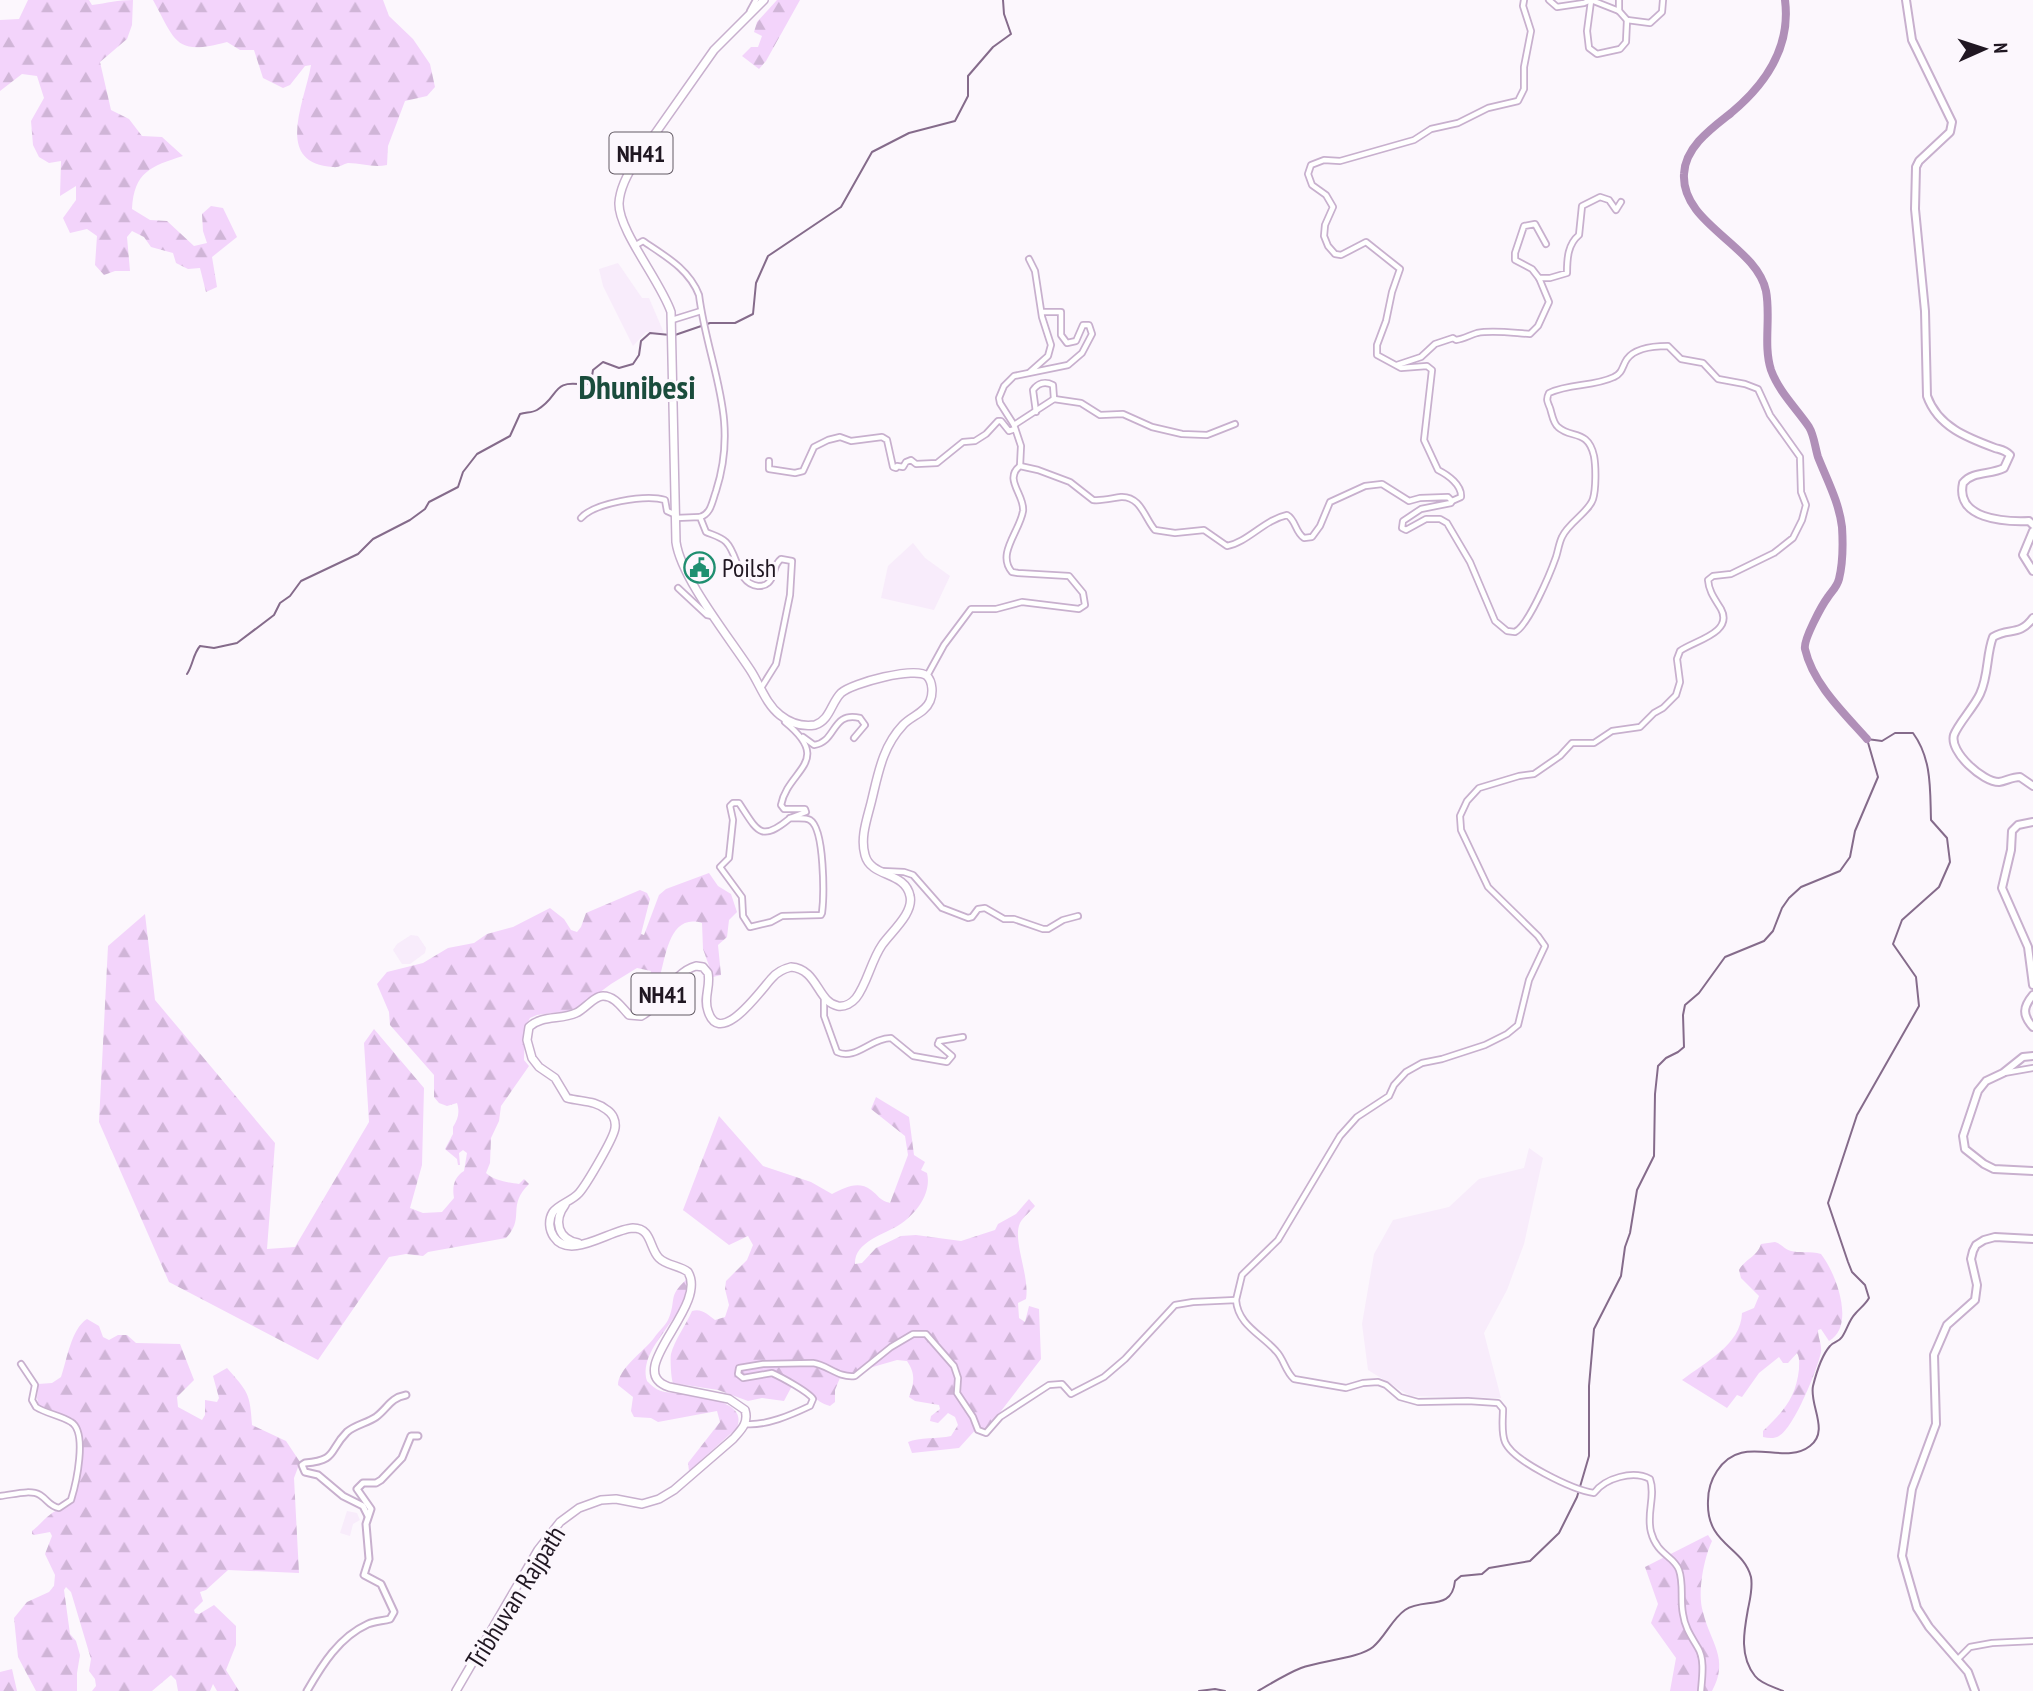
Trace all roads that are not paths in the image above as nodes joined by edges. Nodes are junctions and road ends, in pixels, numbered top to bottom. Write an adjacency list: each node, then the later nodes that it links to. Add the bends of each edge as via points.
1 (756, 0): 10 (street)
2 (764, 0): 10 (highway, NH41)
3 (1524, 0): 20 (street, via 1531,31 1524,89 1518,101 1488,108 1409,141 1340,162 1324,160 1310,168 1312,185 1332,202 1324,229 1328,246 1339,255 1366,242 1400,269 1376,351)
4 (1549, 0): 5 (street, via 1557,7)
5 (1591, 0): 9 (street); 11 (street, via 1587,31 1589,48 1597,54 1626,43)
6 (1619, 0): 9 (street)
7 (1664, 0): 11 (street, via 1656,20)
8 (1906, 0): 32 (main road, via 1912,40 1952,122 1950,132 1916,167 1927,396 1956,432 2010,455 2004,468 1971,475 1963,482 1962,494 1973,512 2008,522 2029,521)
9 (1619, 11): 11 (street)
10 (746, 18): 13 (highway, NH41, via 701,67 628,174 619,205 621,219)
11 (1627, 20)
12 (1621, 202): 16 (street, via 1616,210 1600,197 1582,206 1567,273)
13 (636, 244): 17 (street, via 643,241 687,273 699,295); 19 (highway, NH41, via 668,302)
14 (1546, 244): 16 (street, via 1535,224 1524,226 1515,253 1515,260)
15 (1029, 259): 18 (street)
16 (1539, 278): 20 (street, via 1549,302 1530,334 1488,332 1453,338)
17 (701, 311): 19 (street); 30 (street, via 720,390 725,456 711,508)
18 (1042, 312): 21 (street, via 1051,349); 21 (street, via 1061,312 1061,335 1067,343 1076,341 1083,325 1089,325 1092,334 1082,353 1068,365)
19 (672, 320): 29 (highway, NH41)
20 (1396, 366): 28 (street, via 1432,370 1424,440 1438,470 1460,488 1461,497)
21 (1028, 373): 25 (street, via 1008,380 999,398)
22 (1054, 399): 23 (street); 23 (street, via 1053,385 1038,384 1033,390); 24 (street, via 1081,403 1100,415 1123,414 1152,428 1182,434 1208,435)
23 (1036, 412): 25 (street)
24 (1235, 424)
25 (1015, 427): 26 (street, via 1009,431 998,421 986,434 963,442 937,463 912,460 893,467 887,440 882,437 851,441 835,437 814,447 803,471 795,474 769,469); 27 (street, via 1022,452)
26 (769, 461)
27 (1020, 466): 28 (street, via 1070,482 1093,500 1132,499 1155,530 1204,530 1227,546 1283,515 1290,516 1299,535 1312,537 1331,502 1371,484 1387,486 1409,501 1436,497); 37 (street, via 1014,482 1024,507 1006,552 1008,569 1069,576 1083,593 1085,605 1021,602 971,609)
28 (1452, 501): 57 (street, via 1421,509 1403,521 1402,528 1426,519 1447,523 1486,593 1495,621 1507,631 1518,631 1541,592 1561,537 1593,497 1595,459 1590,446 1555,425 1546,396 1558,388 1611,378 1621,372 1632,353 1660,346 1672,347 1681,359 1703,363 1718,379 1758,389 1800,457 1806,505 1799,529 1783,547 1766,559 1708,580 1723,614 1722,623 1713,635 1680,651 1680,682 1663,708 1640,727 1612,731 1594,743 1572,743 1534,774 1485,785 1466,801 1461,830 1488,887 1545,946 1523,996 1520,1020 1507,1034 1485,1045 1406,1072 1389,1096 1357,1116 1340,1136 1278,1240 1242,1275)
29 (676, 517): 30 (street); 31 (street, via 661,498 604,506); 35 (highway, NH41, via 679,558)
30 (700, 517): 38 (street, via 706,532 729,545 747,582 764,586 775,563 785,558 792,561 776,664)
31 (581, 518)
32 (2033, 528): 33 (main road, via 2024,555)
33 (2033, 571)
34 (678, 588): 35 (street, via 707,615)
35 (715, 616): 38 (highway, NH41)
36 (2033, 618): 42 (main road, via 2021,630 1993,636 1983,686 1954,733 1954,741 1966,763 1988,777 2000,782 2020,777)
37 (928, 676): 39 (highway, NH41, via 908,672 849,688 815,725 792,722); 45 (highway, via 929,703 897,732 877,775 864,847 867,861)
38 (761, 688): 39 (highway, NH41)
39 (770, 704): 40 (street, via 775,714)
40 (802, 736): 41 (street, via 820,744 840,721 852,716 865,725); 43 (street, via 807,749 803,769 781,805 806,812)
41 (854, 738)
42 (2033, 786)
43 (789, 819): 43 (street, via 768,834 755,827 739,803 730,806 729,858 720,867 742,897 743,916 750,927 782,916 822,913 823,868 816,825 809,819)
44 (2033, 822): 47 (main road, via 2012,831 2001,885 2028,947)
45 (878, 870): 46 (street, via 913,875 942,908 968,918 985,908 1004,919 1048,929); 49 (highway, via 905,886 908,909 874,957 856,998 838,1006)
46 (1078, 916)
47 (2033, 985)
48 (2033, 995): 50 (main road, via 2024,1015)
49 (824, 996): 51 (street, via 824,1017 837,1052 843,1055 891,1038 914,1056 947,1062 952,1056 938,1042); 60 (highway, NH41, via 806,972 787,968 773,977 740,1015 716,1021 706,1005 708,973 696,965 681,974 641,1016 631,1016 614,1000 601,996 573,1015 543,1019 528,1030 533,1060 554,1076 567,1098 603,1106 615,1122 612,1139 582,1189 552,1214 552,1234 566,1246 638,1229 648,1235 661,1260 688,1272 691,1295 657,1357 654,1376 669,1387 734,1401 746,1412)
50 (2033, 1027)
51 (963, 1037)
52 (2033, 1056): 54 (main road, via 2023,1057)
53 (2033, 1068): 54 (street)
54 (2003, 1073): 55 (main road, via 1978,1091 1965,1125 1965,1149 1994,1169)
55 (2033, 1171)
56 (2033, 1238): 65 (main road, via 1995,1237 1976,1245 1971,1259 1975,1300 1947,1325 1934,1355 1936,1424 1912,1489 1902,1562 1917,1608)
57 (1236, 1300): 60 (street, via 1175,1305 1104,1377 1071,1394 1062,1384 1049,1385 1000,1417 986,1433 978,1430 957,1393 954,1366 926,1334 919,1333 891,1347 855,1376 842,1376 819,1364 739,1368 743,1378 772,1373 813,1399 810,1406 793,1415); 68 (street, via 1240,1315 1278,1352 1294,1379 1346,1388 1378,1382 1400,1397 1418,1402 1498,1403 1503,1409 1503,1436 1509,1450 1553,1479 1594,1493 1618,1478 1637,1475 1650,1479 1654,1490 1650,1529 1657,1548 1679,1569 1686,1627 1701,1660)
58 (21, 1364): 62 (street, via 35,1385 36,1407 72,1422 78,1430 76,1484 72,1500 59,1508 33,1492)
59 (406, 1395): 63 (street, via 394,1397 374,1418 349,1430 324,1461 302,1465 305,1472 318,1475 365,1508)
60 (745, 1424): 67 (highway, Tribhuvan Rajpath, via 663,1497 642,1504 601,1500 560,1521 538,1550)
61 (418, 1436): 63 (street, via 411,1436 402,1458 381,1480 363,1483 357,1489 372,1509)
62 (0, 1496)
63 (368, 1519): 66 (street, via 369,1559 364,1575 381,1584 394,1612 390,1619 364,1626 341,1644)
64 (2033, 1641): 65 (street, via 1970,1647)
65 (1957, 1660): 69 (main road)
66 (307, 1691)
67 (456, 1691)
68 (1700, 1691)
69 (1975, 1691)

